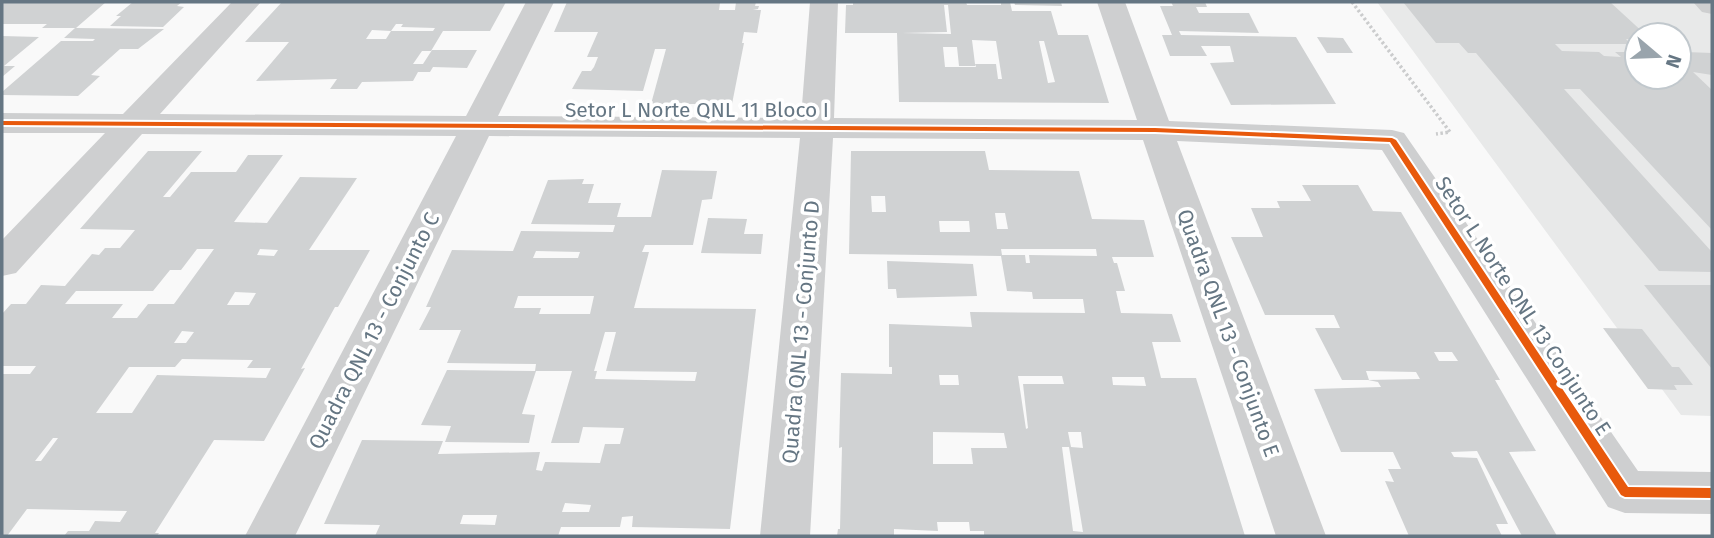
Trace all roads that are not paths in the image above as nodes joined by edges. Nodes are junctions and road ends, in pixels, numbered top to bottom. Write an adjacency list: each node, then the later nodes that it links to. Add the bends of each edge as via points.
1 (247, 2): 7 (street)
2 (540, 2): 9 (street, Quadra QNL 13 - Conjunto C)
3 (824, 2): 10 (street, Quadra QNL 13 - Conjunto D)
4 (1111, 2): 11 (street, Quadra QNL 13 - Conjunto E)
5 (1707, 2): 6 (street)
6 (1712, 6)
7 (133, 122): 8 (street, Setor L Norte QNL 11 Bloco I); 9 (street, Setor L Norte QNL 11 Bloco I); 13 (street)
8 (2, 123)
9 (478, 126): 10 (street, Setor L Norte QNL 11 Bloco I); 15 (street, Quadra QNL 13 - Conjunto C)
10 (817, 128): 11 (street, Setor L Norte QNL 11 Bloco I); 16 (street, Quadra QNL 13 - Conjunto D)
11 (1155, 130): 12 (street, Setor L Norte QNL 11 Bloco I); 17 (street, Quadra QNL 13 - Conjunto E)
12 (1392, 139): 14 (street, Setor L Norte QNL 13 Conjunto E, via 1625,492)
13 (2, 263)
14 (1712, 492)
15 (271, 536)
16 (785, 536)
17 (1301, 536)

